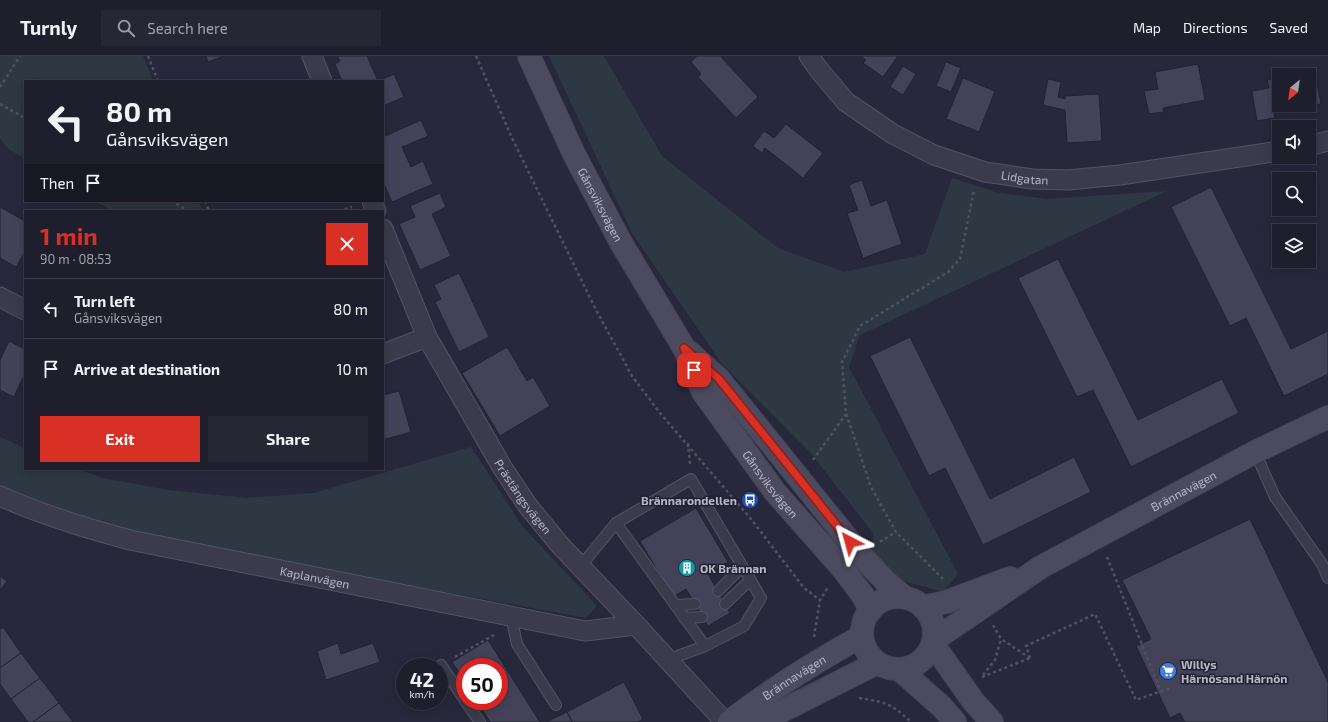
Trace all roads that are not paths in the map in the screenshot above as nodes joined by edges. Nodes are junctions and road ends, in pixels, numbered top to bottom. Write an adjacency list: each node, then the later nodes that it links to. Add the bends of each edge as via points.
1 (312, 56): 4 (street)
2 (529, 56): 12 (main road, Gånsviksvägen, via 577,160 620,241)
3 (809, 56): 7 (street, Lidgatan, via 846,102 888,130 934,155 979,170 1032,179 1068,180 1120,175)
4 (322, 80)
5 (1328, 142): 6 (street)
6 (1316, 145)
7 (1272, 152)
8 (384, 231): 11 (street, Prästängsvägen)
9 (0, 297): 10 (street)
10 (24, 309)
11 (427, 337): 13 (street); 18 (street, Prästängsvägen, via 502,467 528,506)
12 (684, 348): 24 (main road, Gånsviksvägen, via 719,379 859,553); 29 (main road, Gånsviksvägen, via 703,392 775,492 860,591)
13 (384, 354)
14 (1328, 417): 15 (main road, Brännavägen)
15 (1255, 452): 20 (main road, Brännavägen); 21 (lane, via 1275,497 1322,564)
16 (0, 496): 32 (street, Kaplanvägen, via 30,510 71,524 130,540)
17 (616, 523): 18 (lane); 19 (lane, via 691,479); 27 (lane)
18 (580, 567): 33 (street, Prästängsvägen)
19 (742, 567): 22 (lane); 23 (lane)
20 (1041, 567): 28 (main road, Brännavägen, via 946,602); 35 (main road, Brännavägen)
21 (1328, 578)
22 (750, 580): 26 (lane); 36 (lane, via 761,598 744,626)
23 (718, 590)
24 (904, 597): 28 (main road); 29 (main road, via 885,599)
25 (695, 604): 27 (lane)
26 (725, 604)
27 (675, 605): 31 (lane)
28 (924, 607): 35 (main road, via 933,622)
29 (870, 611): 34 (main road, via 865,618)
30 (702, 617): 31 (lane)
31 (684, 618): 36 (lane)
32 (512, 622): 33 (street, Kaplanvägen, via 585,631); 42 (lane, via 517,644)
33 (636, 625): 37 (street, Prästängsvägen)
34 (862, 636): 38 (main road, via 864,647); 46 (main road, Brännavägen, via 763,695)
35 (934, 642): 39 (main road, via 928,655 920,662 910,668); 49 (main road, via 973,701)
36 (705, 646): 37 (lane, via 678,656)
37 (671, 663): 45 (street, Prästängsvägen)
38 (877, 663): 39 (main road); 47 (main road, Brännavägen, via 774,715)
39 (899, 669): 48 (main road)
40 (448, 676): 41 (lane)
41 (456, 688)
42 (556, 705)
43 (471, 710): 44 (lane)
44 (480, 722)
45 (725, 722)
46 (729, 722)
47 (736, 722)
48 (955, 722)
49 (992, 722)

